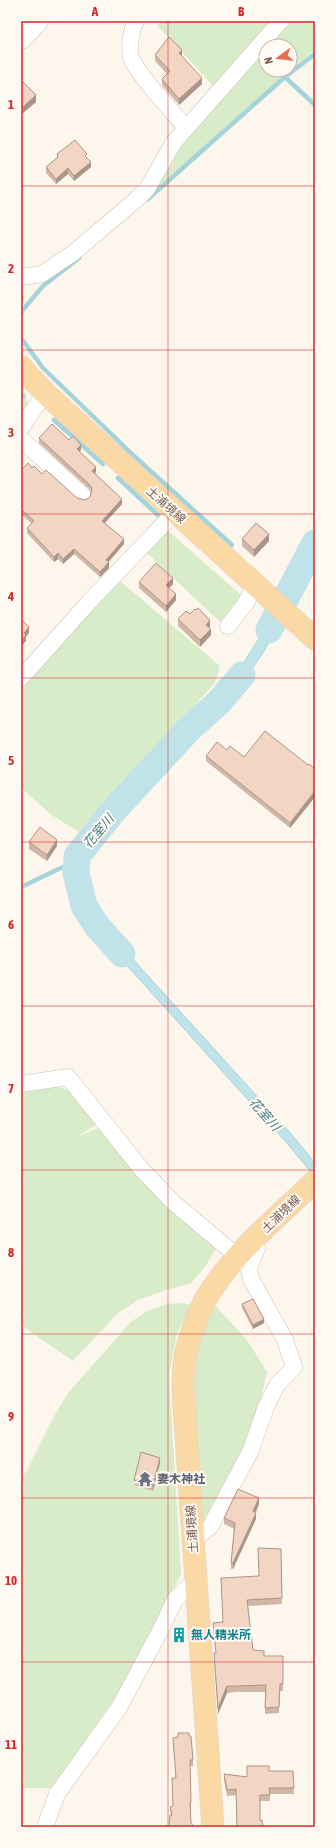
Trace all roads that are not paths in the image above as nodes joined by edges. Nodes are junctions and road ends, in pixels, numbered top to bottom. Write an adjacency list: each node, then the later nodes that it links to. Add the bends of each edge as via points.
1 (37, 21): 4 (main road)
2 (281, 21): 5 (street)
3 (133, 23): 5 (street, via 130,50 135,66)
4 (21, 38)
5 (186, 128): 6 (street, via 137,199 73,253 42,274)
6 (21, 277)
7 (21, 367): 8 (main road, 土浦境線)
8 (45, 394): 9 (street); 12 (main road, 土浦境線)
9 (21, 428)
10 (21, 439): 11 (street)
11 (83, 496)
12 (175, 512): 13 (main road, 土浦境線); 16 (street)
13 (258, 587): 14 (street); 15 (main road, 土浦境線)
14 (228, 626)
15 (308, 633)
16 (21, 678)
17 (21, 1084): 19 (street, via 68,1077 143,1171 174,1203)
18 (314, 1182): 19 (main road, 土浦境線)
19 (244, 1249): 20 (main road, 土浦境線, via 206,1298 187,1348 183,1373 184,1406); 20 (street, via 257,1248 249,1268 251,1279 284,1340 294,1367 277,1385 266,1407 251,1450 210,1527)
20 (193, 1540): 21 (main road, 土浦境線)
21 (195, 1580): 22 (street, via 175,1600 118,1708 57,1794); 23 (main road, 土浦境線)
22 (45, 1827)
23 (214, 1827)

